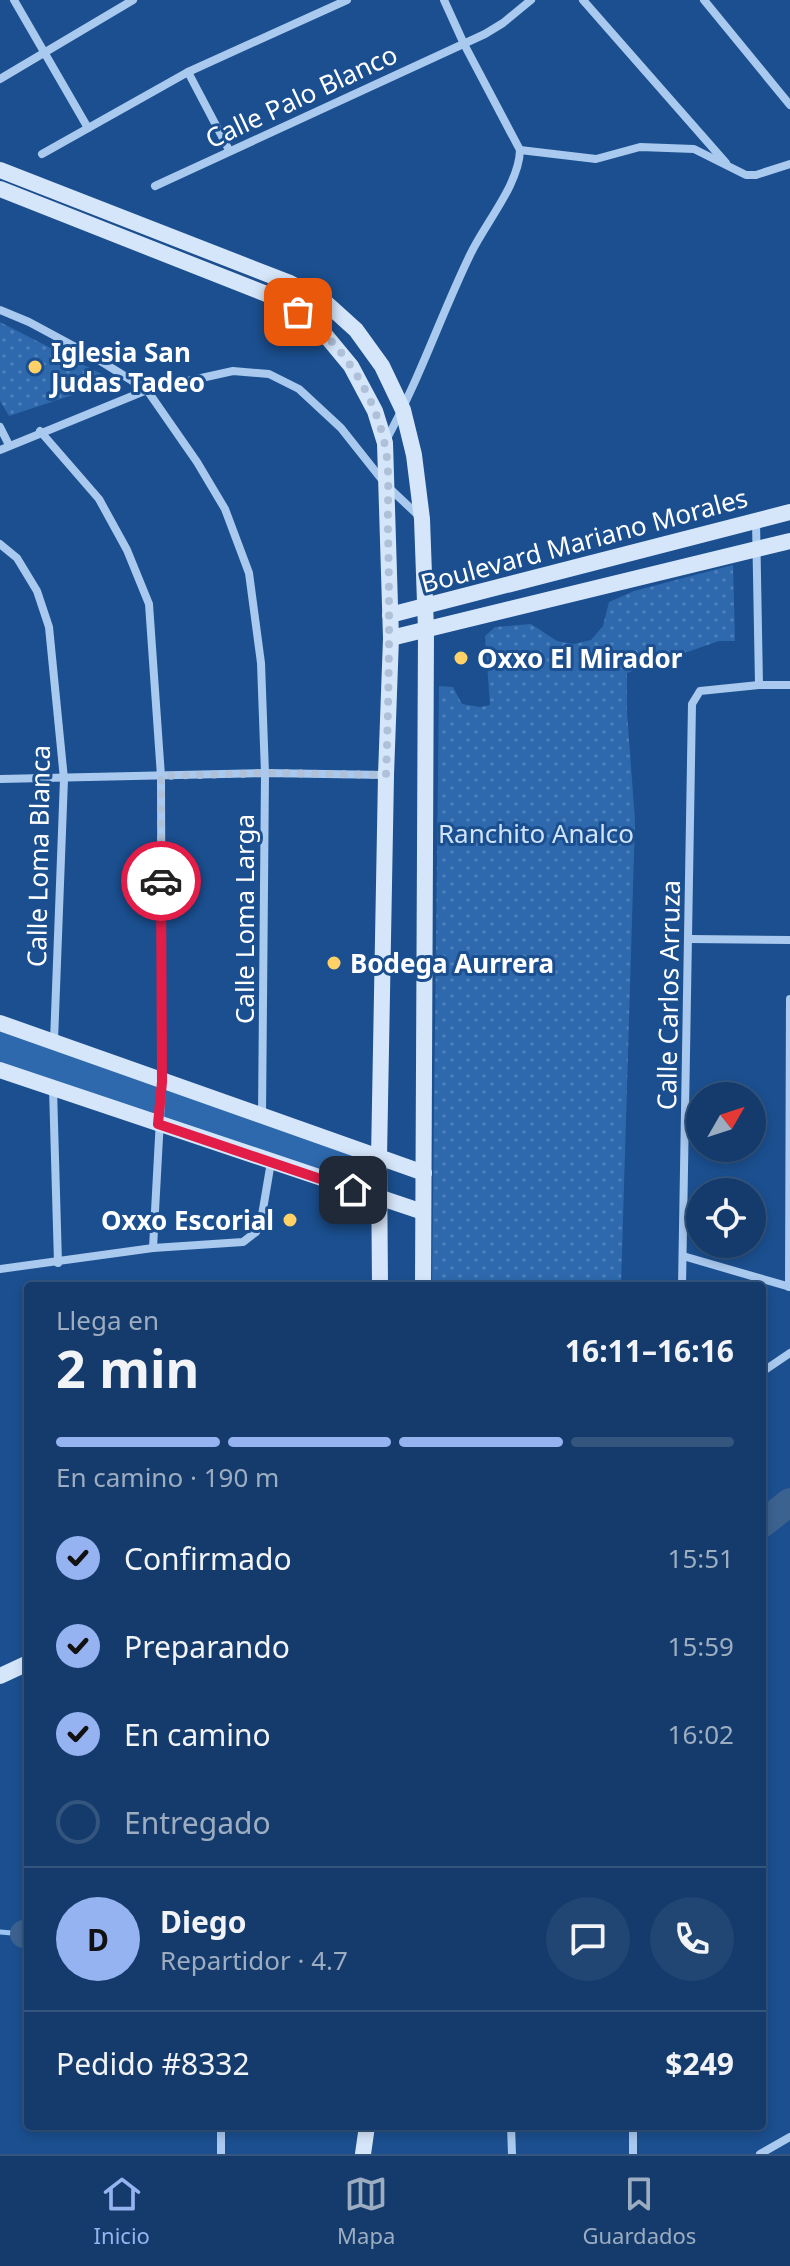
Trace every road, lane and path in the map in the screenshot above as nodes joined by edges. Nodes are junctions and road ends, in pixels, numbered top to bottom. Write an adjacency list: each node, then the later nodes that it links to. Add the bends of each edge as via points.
1 (14, 0): 9 (street)
2 (133, 0): 9 (street)
3 (347, 0): 10 (street)
4 (444, 0): 8 (street)
5 (531, 0): 8 (street, Calle Palo Blanco)
6 (583, 0): 18 (street)
7 (704, 0): 12 (street)
8 (464, 44): 14 (street, Calle Palo Blanco); 15 (street)
9 (45, 52): 11 (street); 13 (street)
10 (188, 72): 13 (street); 14 (street)
11 (0, 79)
12 (790, 105)
13 (88, 128): 16 (street)
14 (229, 150): 20 (street, Calle Palo Blanco)
15 (520, 150): 18 (street, via 596,159 640,147 694,149); 24 (street, via 516,173 450,296)
16 (42, 154)
17 (790, 164): 18 (street, via 756,175)
18 (730, 167)
19 (0, 170): 24 (street, via 290,283 325,302 356,330 382,366)
20 (155, 186)
21 (0, 189): 27 (street, via 279,299 317,325 351,366)
22 (0, 310): 23 (street, Calle Loma Larga)
23 (147, 390): 26 (street); 30 (street, via 233,371 269,374 299,389 341,428); 43 (street, Calle Loma Larga, via 225,509 249,573 261,663)
24 (403, 410): 27 (street); 32 (street)
25 (0, 427): 28 (street)
26 (40, 431): 28 (street); 45 (street, via 99,499 149,604)
27 (385, 443): 30 (street)
28 (9, 445): 29 (street)
29 (0, 450)
30 (387, 486): 32 (street); 38 (street)
31 (790, 512): 33 (street, Boulevard Mariano Morales)
32 (422, 519): 37 (street)
33 (756, 520): 36 (street); 37 (street, Boulevard Mariano Morales)
34 (790, 541): 36 (street, Boulevard Mariano Morales)
35 (0, 544): 47 (street, Calle Loma Blanca, via 17,558 37,591 49,627)
36 (758, 548): 39 (street, Boulevard Mariano Morales); 41 (street)
37 (425, 607): 38 (street, Boulevard Mariano Morales); 39 (street)
38 (390, 615): 40 (street)
39 (426, 630): 40 (street, Boulevard Mariano Morales); 61 (street)
40 (391, 638): 44 (street)
41 (759, 685): 42 (street); 48 (street, Calle Carlos Arruza, via 700,691 692,704)
42 (790, 685)
43 (265, 773): 44 (street); 45 (street); 57 (street, Calle Loma Larga)
44 (386, 775): 59 (street)
45 (161, 776): 47 (street); 54 (street)
46 (0, 779): 47 (street)
47 (64, 779): 52 (street, Calle Loma Blanca)
48 (689, 939): 49 (street); 66 (street, Calle Carlos Arruza)
49 (790, 940)
50 (790, 999): 56 (street)
51 (0, 1023): 52 (street)
52 (54, 1041): 54 (street)
53 (0, 1070): 55 (street)
54 (162, 1082): 57 (street); 58 (street)
55 (53, 1087): 58 (street); 67 (street)
56 (789, 1093): 63 (street)
57 (262, 1116): 59 (street)
58 (158, 1124): 60 (street); 65 (street)
59 (379, 1158): 61 (street); 62 (street)
60 (271, 1162): 62 (street); 65 (street, via 261,1221 243,1242)
61 (424, 1173): 64 (street)
62 (379, 1198): 64 (street); 69 (street)
63 (789, 1198): 72 (street)
64 (423, 1212): 70 (street)
65 (153, 1248): 67 (street)
66 (683, 1256): 71 (street, Calle Carlos Arruza); 72 (street)
67 (58, 1263): 68 (street)
68 (0, 1269)
69 (380, 1282)
70 (423, 1282)
71 (682, 1282)
72 (789, 1287)
73 (790, 1353): 74 (street)
74 (766, 1369)
75 (24, 1665): 76 (street)
76 (0, 1676)
77 (221, 2130): 82 (street)
78 (366, 2130): 83 (street)
79 (511, 2130): 84 (street)
80 (633, 2130): 85 (street)
81 (790, 2137): 86 (street)
82 (221, 2154)
83 (363, 2154)
84 (512, 2154)
85 (633, 2154)
86 (760, 2154)

